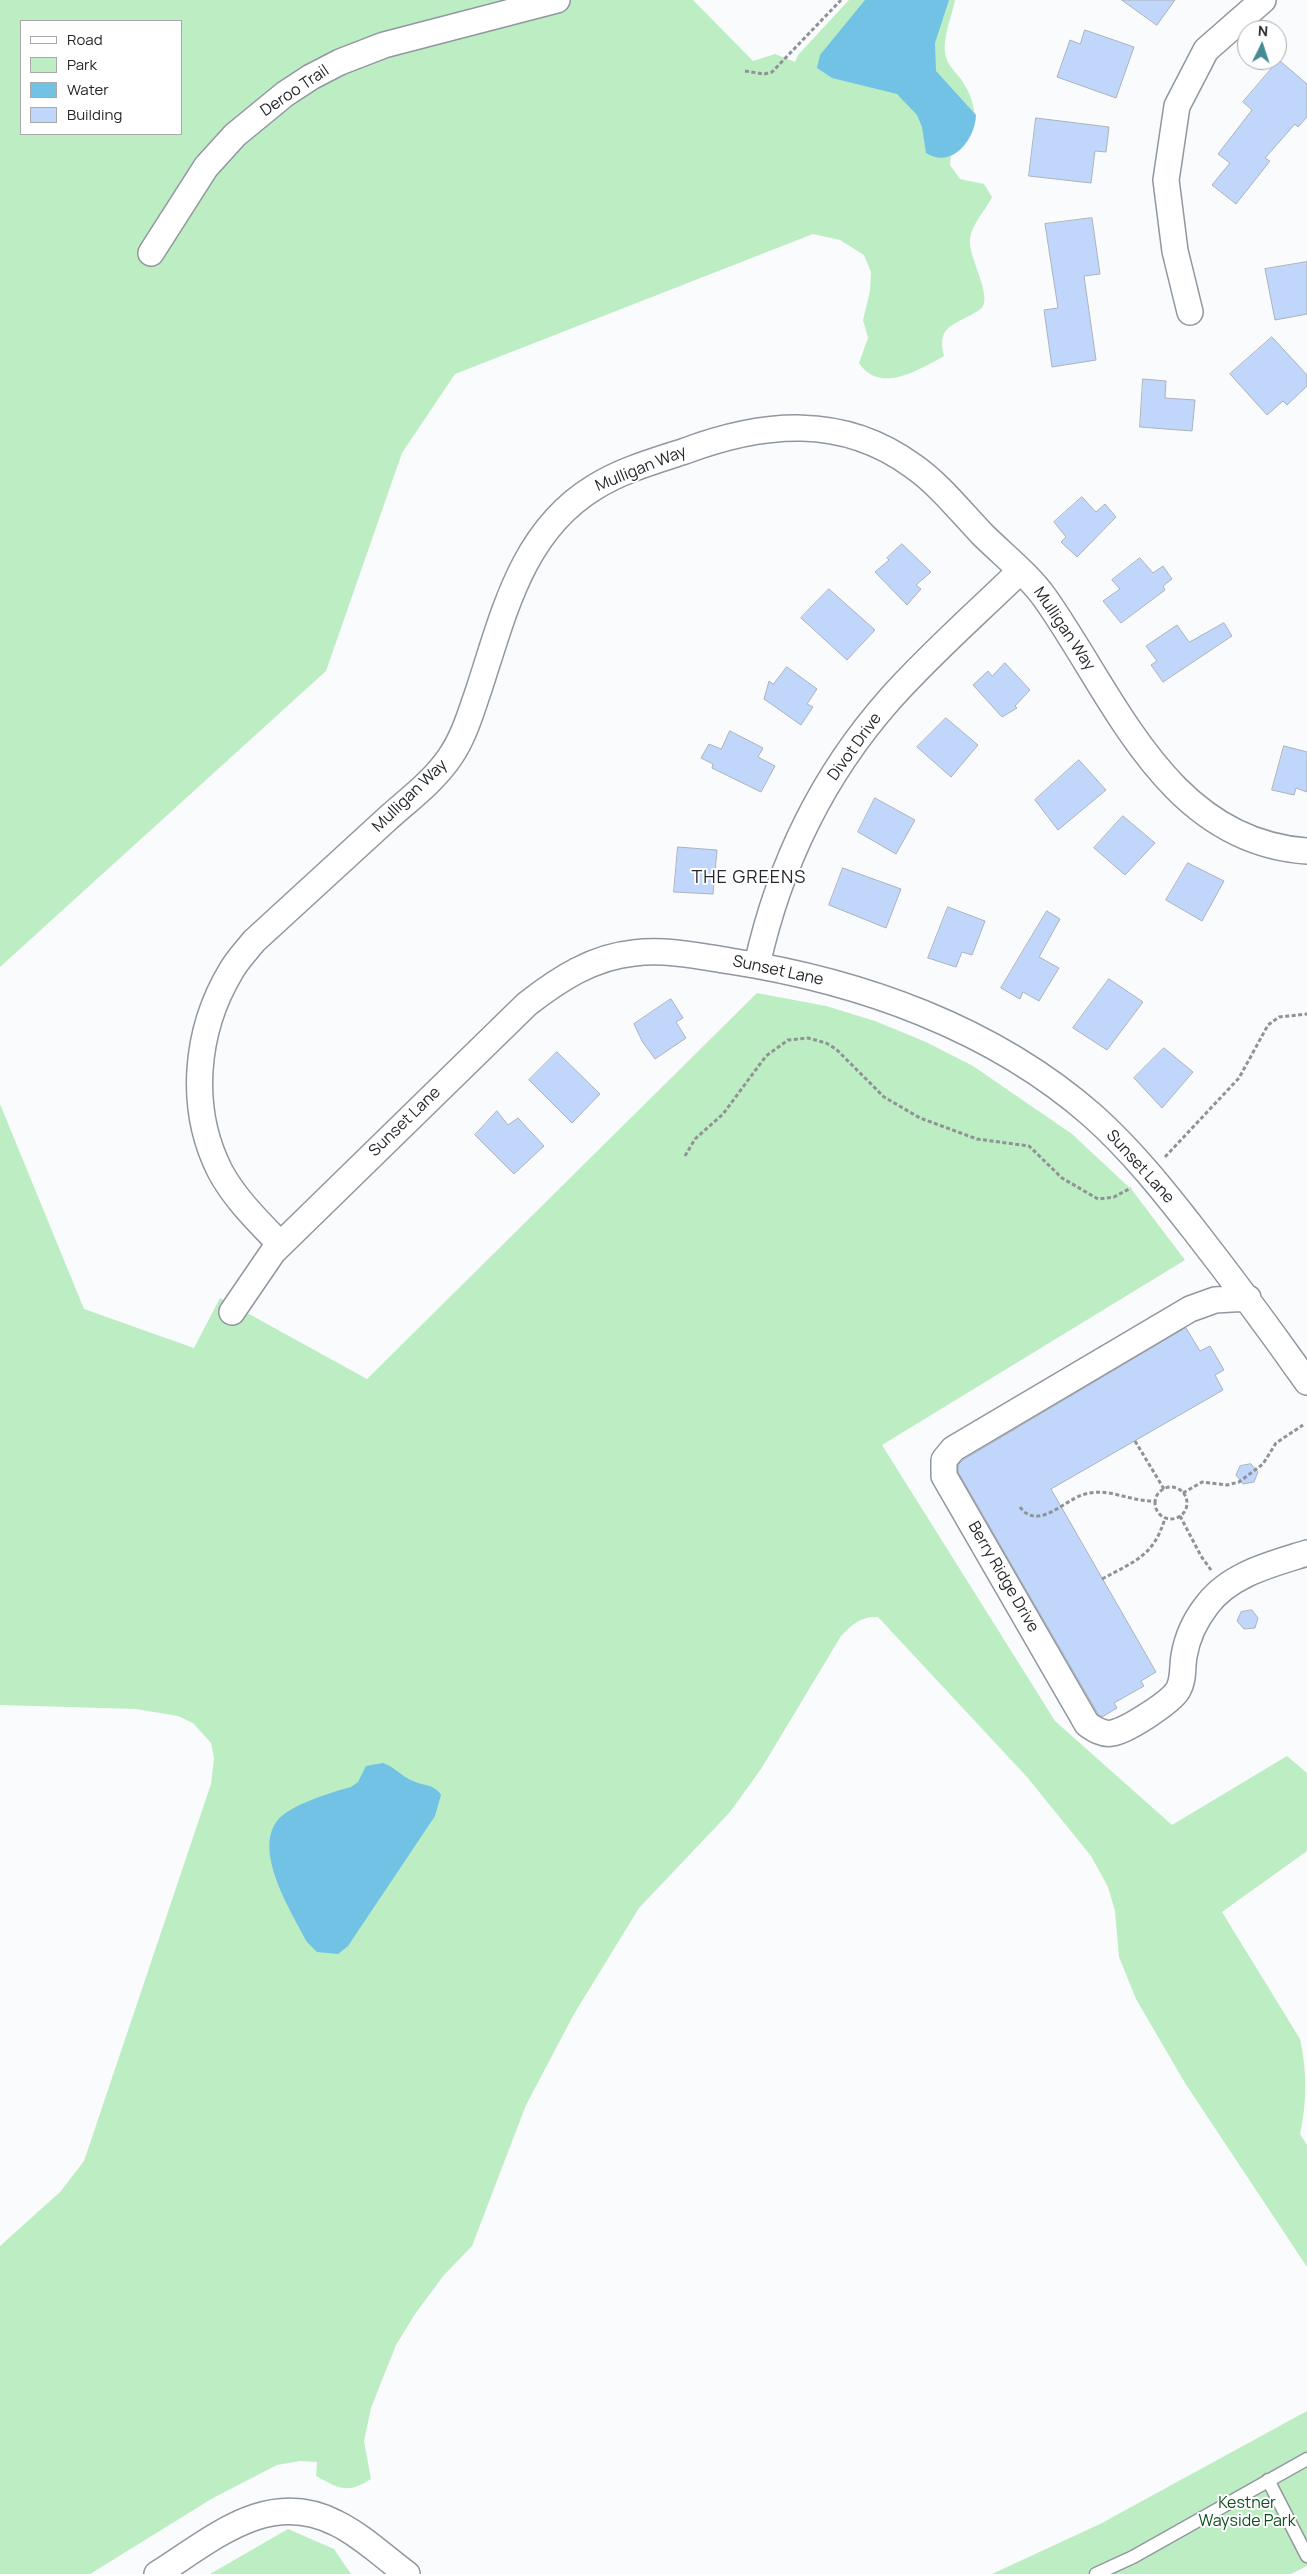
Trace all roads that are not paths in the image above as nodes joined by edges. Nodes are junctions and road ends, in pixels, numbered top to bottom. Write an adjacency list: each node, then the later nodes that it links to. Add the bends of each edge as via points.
1 (557, 0): 3 (street, Deroo Trail, via 384,45 311,77 284,94 236,134 206,167)
2 (1262, 0): 4 (street, via 1206,50 1176,106 1166,180 1175,251)
3 (151, 253)
4 (1190, 312)
5 (1020, 571): 6 (street, Mulligan Way, via 1043,595 1152,763 1184,797 1210,818 1251,840 1282,849); 7 (street, Divot Drive, via 891,698 845,756 793,848 765,927); 8 (street, Mulligan Way, via 914,466 874,443 829,430 774,428 719,439 613,478 586,493 560,514 534,546 516,578 466,724 451,756 425,786 254,941 232,969 214,1004 200,1061 200,1101 206,1136 229,1186)
6 (1307, 851)
7 (757, 965): 8 (street, Sunset Lane, via 670,953 634,953 596,962 563,978 502,1026); 9 (street, Sunset Lane, via 821,979 914,1009 978,1039 1069,1096 1148,1172)
8 (280, 1244): 10 (street, Sunset Lane)
9 (1248, 1298): 11 (street, Sunset Lane); 12 (street, Berry Ridge Drive, via 1215,1300 1190,1309 952,1449 944,1460 944,1476 1087,1724 1099,1732 1112,1733 1174,1696 1181,1685 1183,1658 1189,1638 1211,1600 1225,1587 1248,1573)
10 (232, 1312)
11 (1307, 1382)
12 (1307, 1553)
13 (1306, 2463): 14 (lane)
14 (1268, 2480): 15 (lane); 18 (lane)
15 (1307, 2556)
16 (158, 2574): 17 (street, via 245,2519 267,2512 290,2510 312,2513 337,2523)
17 (407, 2574)
18 (1096, 2574)

